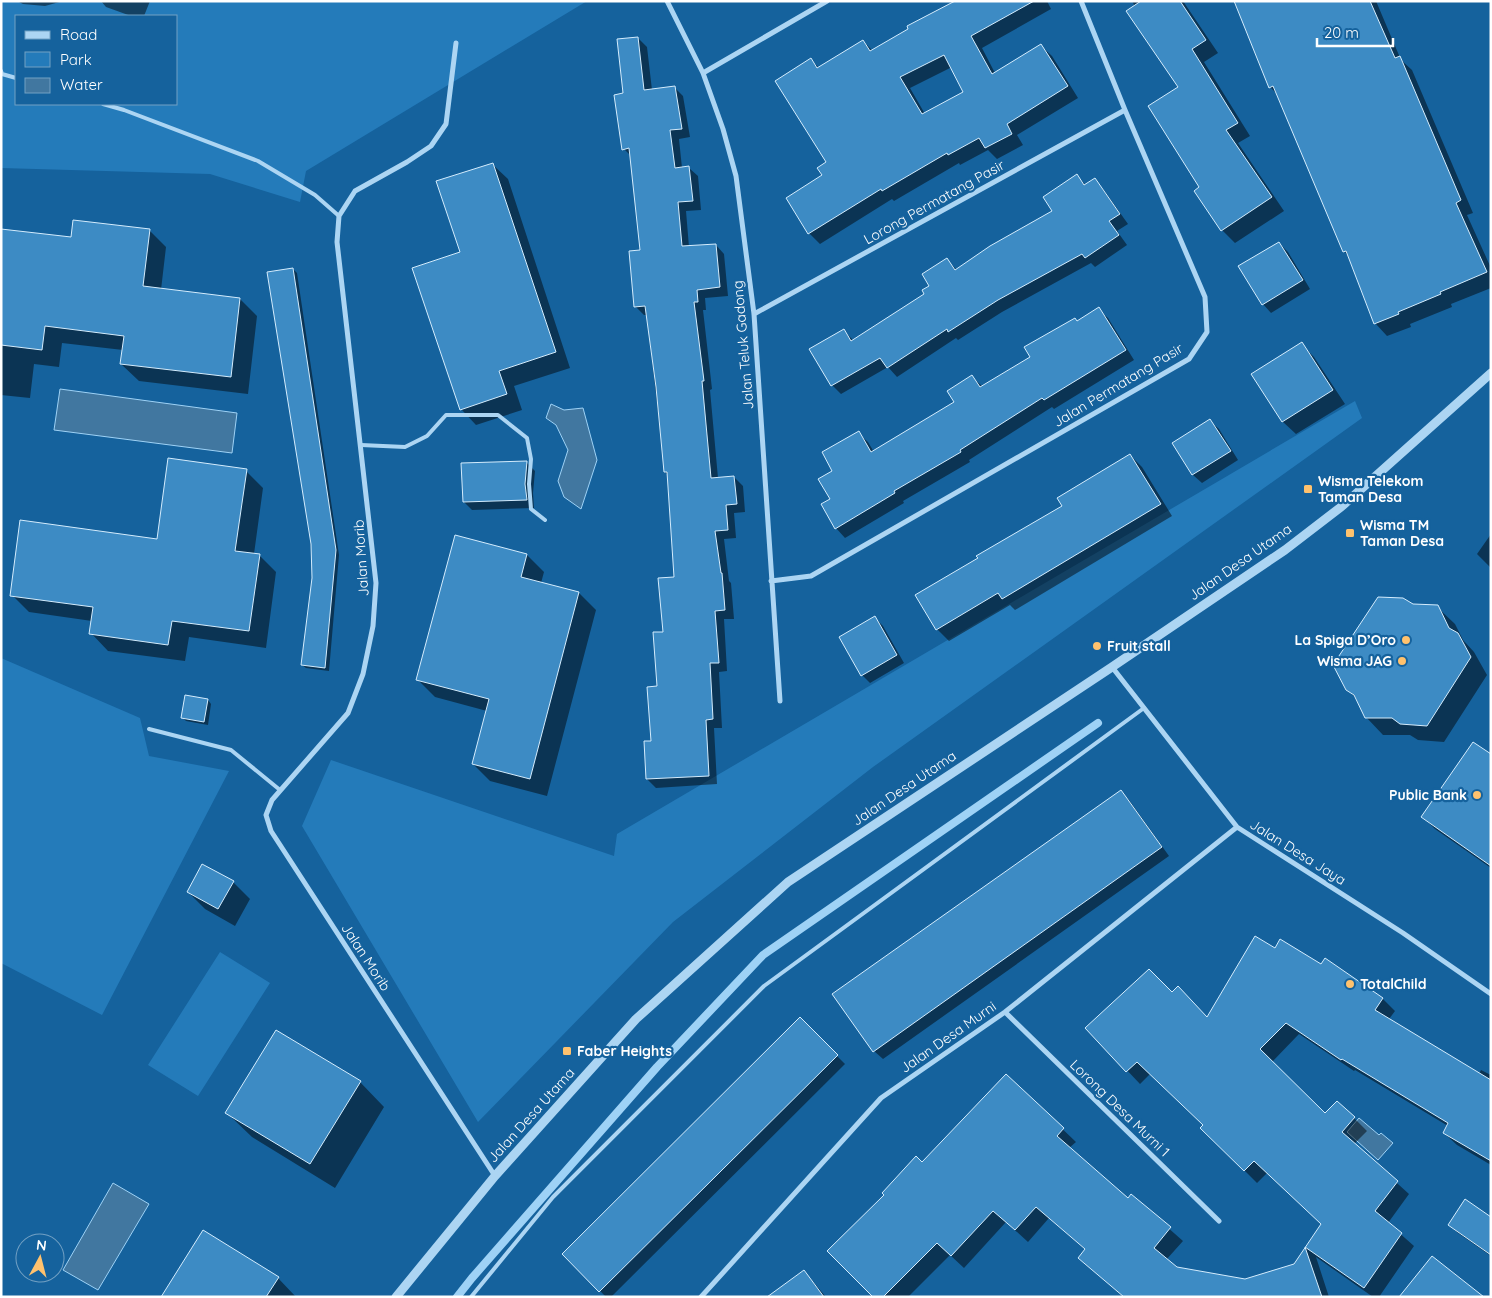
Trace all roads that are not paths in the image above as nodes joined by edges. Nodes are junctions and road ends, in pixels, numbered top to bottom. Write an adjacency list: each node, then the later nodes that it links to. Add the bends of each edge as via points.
1 (667, 1): 6 (street, Jalan Teluk Gadong)
2 (827, 1): 6 (street)
3 (1081, 1): 9 (street, Jalan Permatang Pasir)
4 (456, 43): 10 (street, Jalan Morib, via 446,124 431,146 355,191)
5 (1, 71): 7 (lane)
6 (704, 73): 11 (street, Jalan Teluk Gadong, via 736,176)
7 (15, 78)
8 (106, 105): 10 (lane, via 258,162 315,195)
9 (1125, 110): 11 (street, Lorong Permatang Pasir); 15 (street, Jalan Permatang Pasir, via 1205,297 1207,332 1189,359 811,576)
10 (339, 216): 13 (street, Jalan Morib, via 337,242)
11 (754, 314): 15 (street, Jalan Teluk Gadong)
12 (1491, 373): 16 (street, Jalan Desa Utama, via 1341,507 1285,550)
13 (361, 444): 14 (lane, via 406,447 427,436 446,415 498,415 527,438 531,459 531,508); 20 (street, Jalan Morib, via 376,582 373,626 363,674 348,712)
14 (545, 520)
15 (771, 581): 17 (street, Jalan Teluk Gadong)
16 (1112, 667): 18 (street, Jalan Desa Jaya); 24 (street, Jalan Desa Utama, via 788,882 636,1019)
17 (780, 701)
18 (1144, 708): 21 (street, Jalan Desa Jaya); 27 (lane, via 764,986 553,1197)
19 (149, 730): 20 (lane, via 231,750)
20 (280, 790): 24 (street, Jalan Morib, via 266,815 271,831)
21 (1237, 827): 22 (street, Jalan Desa Jaya, via 1403,933); 23 (street, Jalan Desa Murni)
22 (1491, 994)
23 (1005, 1012): 25 (street, Lorong Desa Murni 1); 28 (street, Jalan Desa Murni, via 881,1098)
24 (495, 1176): 26 (street, Jalan Desa Utama)
25 (1219, 1221)
26 (396, 1297)
27 (471, 1297)
28 (702, 1297)

